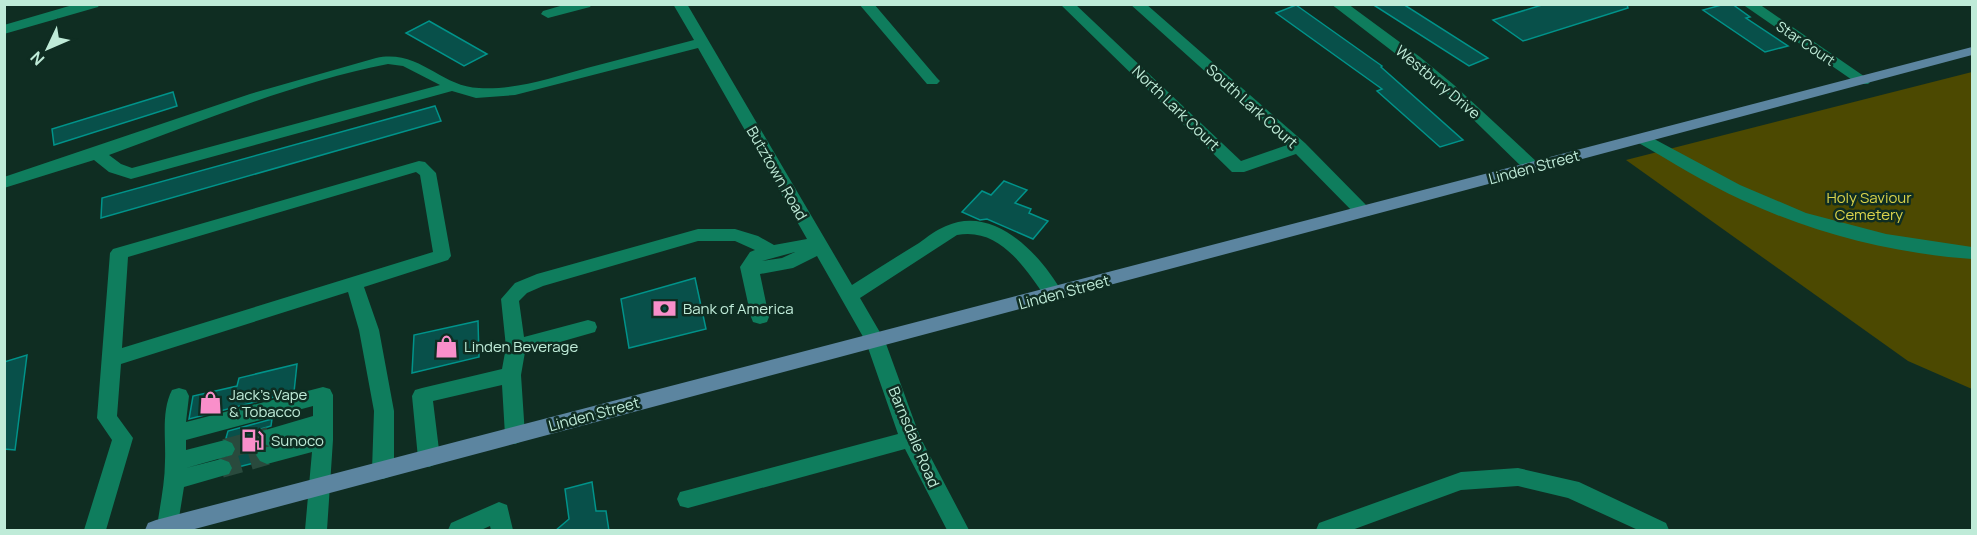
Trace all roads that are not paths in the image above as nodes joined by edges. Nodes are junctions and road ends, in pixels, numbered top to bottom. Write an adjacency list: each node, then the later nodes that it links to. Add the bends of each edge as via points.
1 (93, 4): 10 (street)
2 (585, 4): 9 (street)
3 (680, 4): 11 (street, Butztown Road)
4 (866, 4): 13 (street)
5 (1067, 4): 17 (street, North Lark Court, via 1238,168)
6 (1137, 4): 17 (street, South Lark Court)
7 (1338, 4): 19 (street, Westbury Drive, via 1449,88)
8 (1749, 4): 14 (street, Star Court)
9 (548, 14)
10 (4, 30)
11 (701, 43): 15 (street, via 538,86 484,93); 22 (street, Butztown Road)
12 (1972, 51): 14 (main road, Linden Street)
13 (932, 81)
14 (1863, 81): 16 (main road, Linden Street)
15 (453, 86): 18 (street, via 131,174 115,168); 18 (street, via 392,59 256,97)
16 (1642, 138): 19 (main road, Linden Street); 24 (street, via 1747,196 1802,219)
17 (1299, 147): 21 (street, South Lark Court)
18 (95, 152): 20 (street)
19 (1532, 167): 21 (main road, Linden Street)
20 (4, 183)
21 (1363, 212): 27 (main road, Linden Street)
22 (819, 245): 23 (street); 25 (street, via 802,259 766,269); 28 (street, Butztown Road)
23 (772, 252): 25 (street, via 756,256); 32 (street, via 735,235 698,235 537,281 521,288 510,299)
24 (1972, 253)
25 (749, 267): 29 (street)
26 (354, 283): 33 (street); 33 (street, via 442,256 428,173 420,166 119,253); 43 (street, via 369,330 384,411)
27 (1054, 294): 28 (street, via 1008,239 990,229 966,225); 31 (main road, Linden Street)
28 (849, 296): 31 (street, Butztown Road)
29 (760, 317)
30 (588, 327): 32 (street)
31 (875, 341): 38 (main road, Linden Street); 39 (street, Barnsdale Road)
32 (516, 347): 34 (street)
33 (111, 359): 48 (street, via 108,418 123,438)
34 (511, 375): 38 (street); 42 (street, via 422,396)
35 (179, 396): 37 (street)
36 (323, 430): 37 (street, via 323,395); 40 (street); 45 (street)
37 (175, 434): 44 (street)
38 (515, 435): 42 (main road, Linden Street)
39 (911, 439): 46 (street); 52 (street, Barnsdale Road)
40 (268, 446)
41 (223, 458): 44 (street)
42 (429, 458): 43 (main road, Linden Street)
43 (383, 470): 45 (main road, Linden Street)
44 (174, 472): 47 (street)
45 (317, 488): 47 (main road, Linden Street); 49 (street)
46 (688, 499)
47 (162, 529)
48 (95, 531)
49 (316, 531)
50 (459, 531): 51 (street, via 499,512)
51 (502, 531)
52 (958, 531)
53 (1327, 531): 54 (street, via 1461,482 1518,477 1571,489)
54 (1658, 531)

